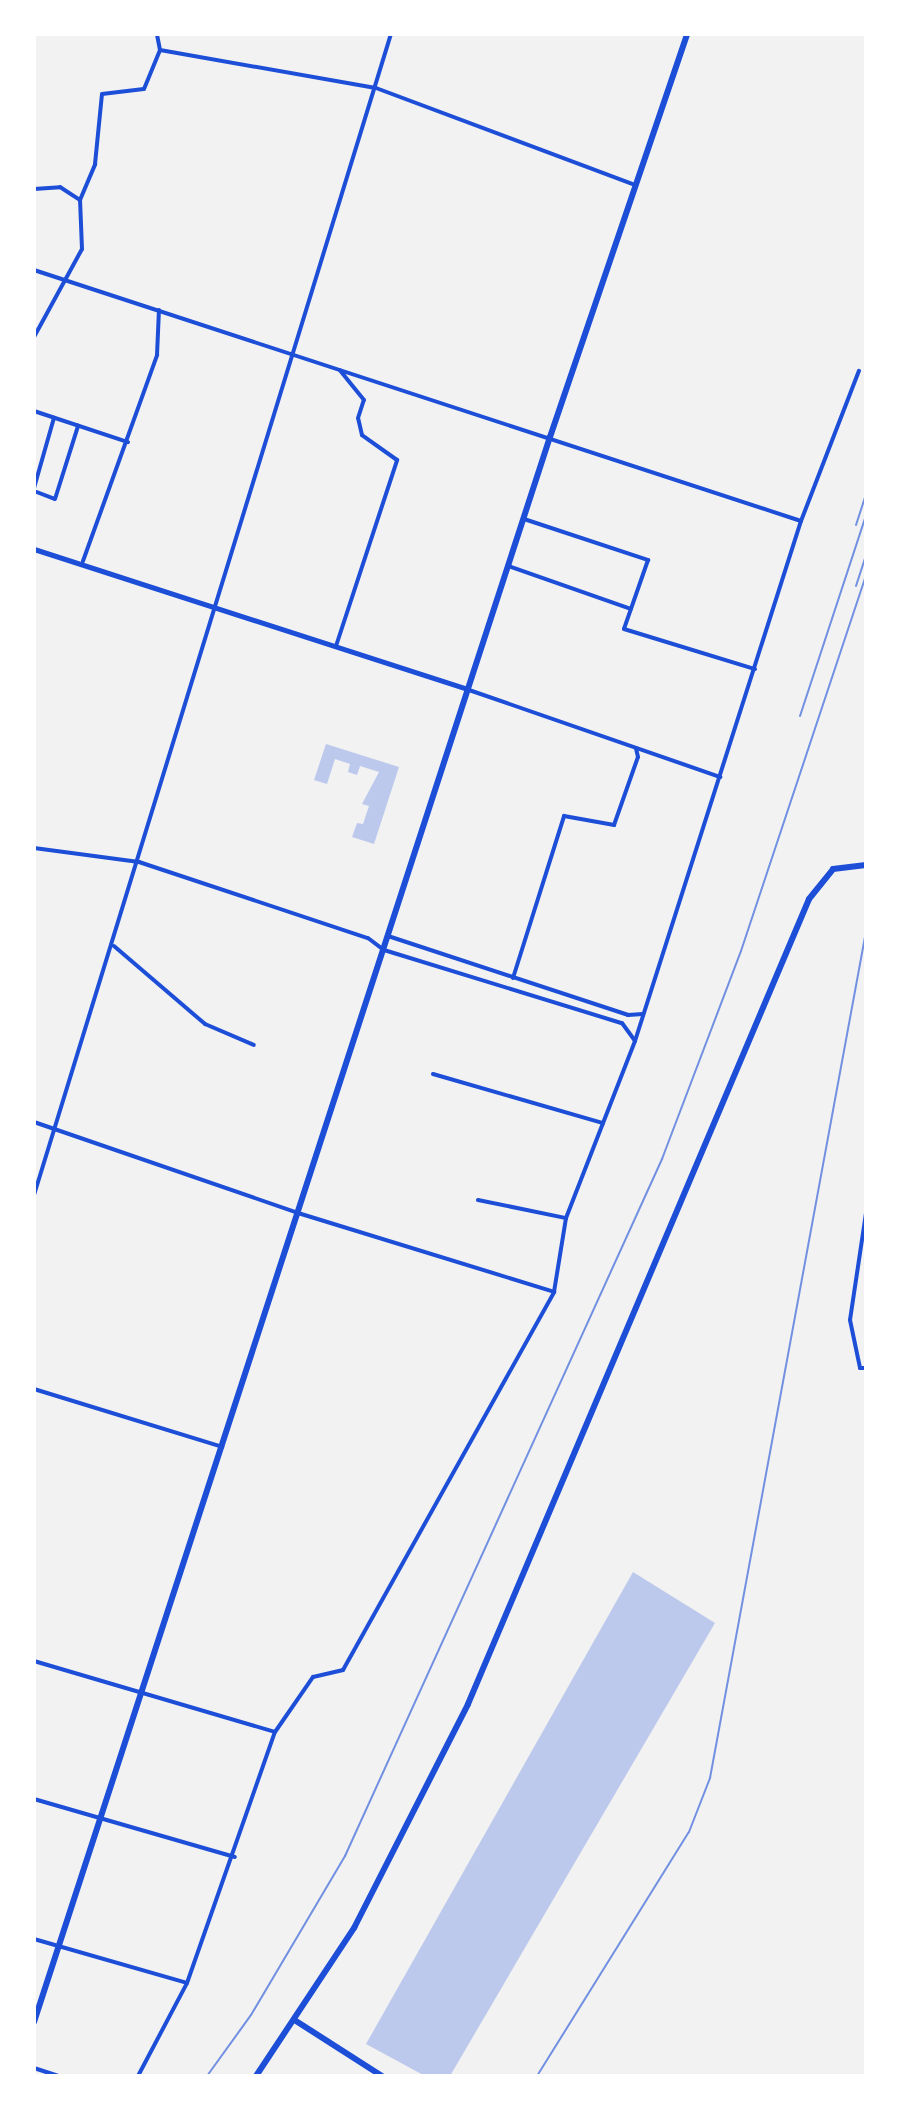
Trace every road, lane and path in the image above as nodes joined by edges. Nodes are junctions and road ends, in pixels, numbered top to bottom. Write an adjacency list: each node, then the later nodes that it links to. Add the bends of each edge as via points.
1 (157, 34): 4 (street)
2 (391, 34): 5 (street)
3 (687, 34): 6 (main road)
4 (160, 50): 5 (street); 8 (street, via 144,89 102,94 95,164)
5 (376, 88): 6 (street); 13 (street)
6 (637, 186): 19 (main road)
7 (34, 189): 8 (street, via 60,187)
8 (80, 200): 10 (street, via 82,249)
9 (34, 270): 10 (street)
10 (62, 278): 11 (street); 12 (street)
11 (159, 310): 13 (street); 20 (street, via 157,355)
12 (34, 337)
13 (293, 354): 14 (street); 27 (street)
14 (339, 369): 19 (street); 29 (street, via 364,400 358,418 362,435 397,460)
15 (859, 371): 23 (street)
16 (34, 411): 17 (street)
17 (54, 418): 18 (street); 21 (street)
18 (78, 426): 20 (street); 21 (street, via 55,499)
19 (550, 437): 22 (main road); 23 (street)
20 (128, 442): 25 (street)
21 (34, 490)
22 (524, 519): 26 (main road); 28 (street, via 648,560)
23 (801, 521): 30 (street)
24 (34, 549): 25 (street)
25 (83, 561): 27 (street)
26 (508, 566): 28 (street); 31 (main road)
27 (216, 608): 29 (street); 35 (street)
28 (631, 609): 30 (street, via 624,629)
29 (336, 646): 31 (street)
30 (755, 669): 33 (street)
31 (469, 690): 32 (street); 37 (main road)
32 (636, 748): 33 (street); 40 (street, via 638,757 614,825 564,816)
33 (720, 777): 41 (street)
34 (34, 848): 35 (street)
35 (139, 862): 38 (street); 39 (street, via 368,938)
36 (866, 865): 66 (main road, via 833,869 809,899 468,1704 354,1928)
37 (388, 936): 39 (main road); 40 (street)
38 (113, 945): 43 (street, via 205,1024); 47 (street)
39 (384, 950): 42 (street, via 622,1023); 50 (main road)
40 (513, 978): 41 (street, via 628,1015)
41 (643, 1014): 42 (street)
42 (635, 1041): 46 (street)
43 (254, 1045)
44 (433, 1074): 46 (street)
45 (34, 1122): 47 (street)
46 (603, 1123): 52 (street)
47 (55, 1129): 48 (street); 50 (street)
48 (34, 1195)
49 (478, 1200): 52 (street)
50 (298, 1213): 53 (street); 56 (main road)
51 (866, 1213): 54 (street, via 850,1320)
52 (566, 1218): 53 (street)
53 (554, 1292): 59 (street, via 343,1670 313,1677)
54 (863, 1368)
55 (34, 1389): 56 (street)
56 (222, 1447): 58 (main road)
57 (34, 1661): 58 (street)
58 (140, 1693): 59 (street); 61 (main road)
59 (275, 1732): 62 (street)
60 (34, 1799): 61 (street)
61 (101, 1819): 62 (street); 64 (main road)
62 (235, 1857): 65 (street)
63 (34, 1939): 64 (street)
64 (58, 1945): 65 (street); 67 (main road)
65 (187, 1983): 70 (street)
66 (296, 2021): 71 (main road); 72 (main road)
67 (34, 2022)
68 (34, 2068): 69 (street)
69 (58, 2076)
70 (138, 2076)
71 (256, 2076)
72 (382, 2076)

